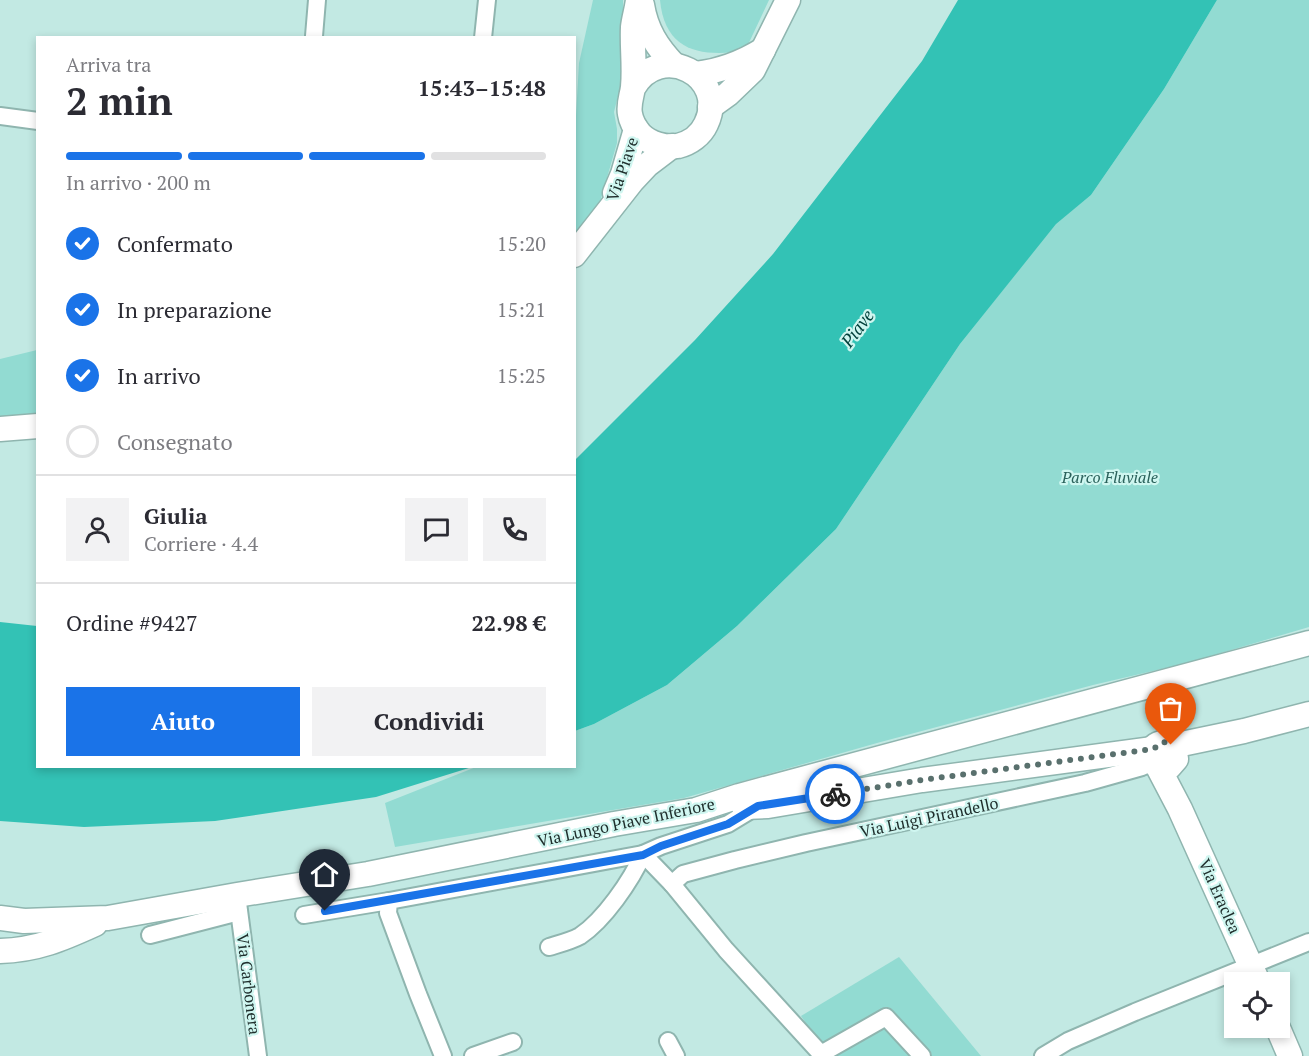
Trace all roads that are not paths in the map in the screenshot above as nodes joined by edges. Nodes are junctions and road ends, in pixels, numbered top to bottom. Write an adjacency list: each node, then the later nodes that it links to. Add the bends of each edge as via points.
1 (317, 0): 5 (street)
2 (486, 0): 6 (street)
3 (640, 0): 8 (main road, via 649,33); 10 (main road, via 633,24)
4 (789, 0): 7 (main road)
5 (315, 36)
6 (483, 36)
7 (765, 49): 9 (main road, via 744,62); 11 (main road, via 753,70)
8 (674, 65): 9 (main road); 10 (main road, via 646,72)
9 (696, 75): 11 (main road, via 707,89)
10 (633, 88): 14 (main road, via 629,109)
11 (710, 107): 15 (main road, via 699,134 687,143)
12 (0, 116): 13 (street)
13 (36, 122)
14 (636, 129): 15 (main road, via 651,142); 16 (main road, Via Piave)
15 (672, 146): 16 (main road, Via Piave, via 648,165)
16 (609, 209): 17 (main road, Via Piave)
17 (576, 252)
18 (36, 426): 19 (main road)
19 (0, 429)
20 (1309, 643): 24 (main road, Via Lungo Piave Inferiore)
21 (1309, 714): 22 (main road)
22 (1162, 758): 23 (main road, via 1118,752); 26 (street, Via Luigi Pirandello, via 1084,783 735,860 683,874); 36 (main road, Via Eraclea, via 1180,809)
23 (758, 806): 24 (main road); 25 (street, via 728,824)
24 (696, 810): 28 (main road, Via Lungo Piave Inferiore)
25 (643, 855): 26 (street); 27 (street); 34 (street, via 594,923 579,937)
26 (672, 884): 42 (street)
27 (389, 901): 29 (street); 44 (street, via 388,913)
28 (238, 903): 31 (main road, Via Lungo Piave Inferiore); 32 (street, Via Carbonera); 43 (street, Via Carbonera)
29 (304, 915)
30 (0, 918): 31 (main road, Via Lungo Piave Inferiore)
31 (108, 918): 35 (main road, via 49,944)
32 (150, 935)
33 (1309, 942): 37 (street)
34 (549, 947)
35 (0, 951)
36 (1254, 972)
37 (1258, 972)
38 (1224, 987): 41 (street)
39 (1282, 1038): 48 (main road)
40 (513, 1042): 45 (street)
41 (1072, 1049): 47 (street)
42 (820, 1055): 46 (street, via 886,1017)
43 (258, 1056)
44 (443, 1056)
45 (473, 1056)
46 (922, 1056)
47 (1042, 1056)
48 (1290, 1056)

